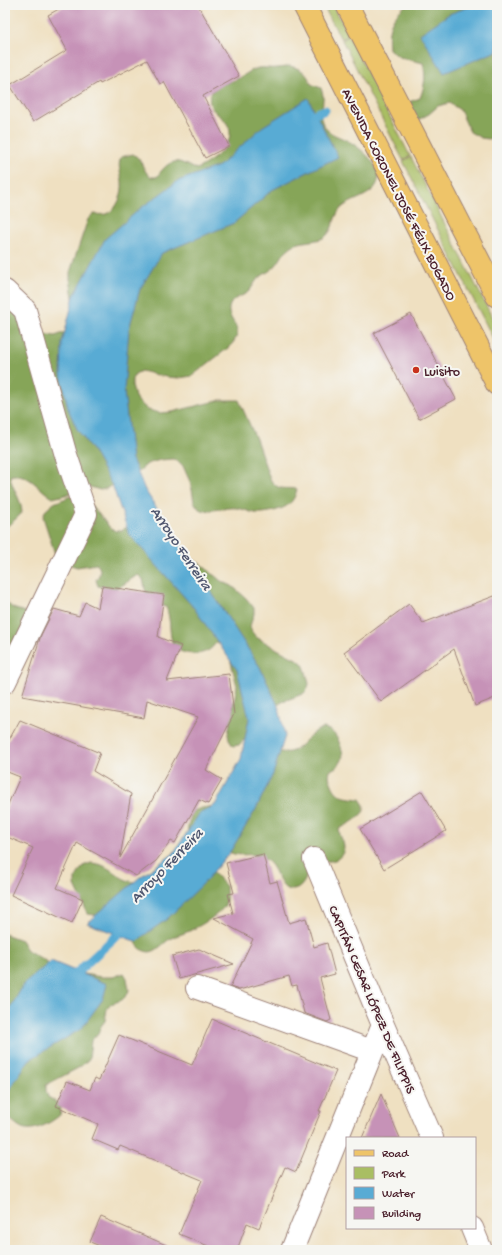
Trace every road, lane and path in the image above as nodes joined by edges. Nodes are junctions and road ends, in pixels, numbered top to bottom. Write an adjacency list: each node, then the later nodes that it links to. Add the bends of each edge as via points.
1 (304, 5): 5 (main road, AVENIDA CORONEL JOSÉ FÉLIX BOGADO)
2 (347, 5): 4 (main road)
3 (5, 291): 6 (street, via 24,310 65,452 86,514)
4 (497, 296)
5 (497, 384)
6 (5, 682)
7 (314, 859): 9 (street, CAPITÁN CESAR LÓPEZ DE FILIPPIS)
8 (197, 988): 10 (street)
9 (383, 1025): 10 (street); 11 (street, CAPITÁN CESAR LÓPEZ DE FILIPPIS)
10 (372, 1051): 13 (street)
11 (432, 1137)
12 (472, 1229): 14 (street)
13 (292, 1250)
14 (481, 1250)

